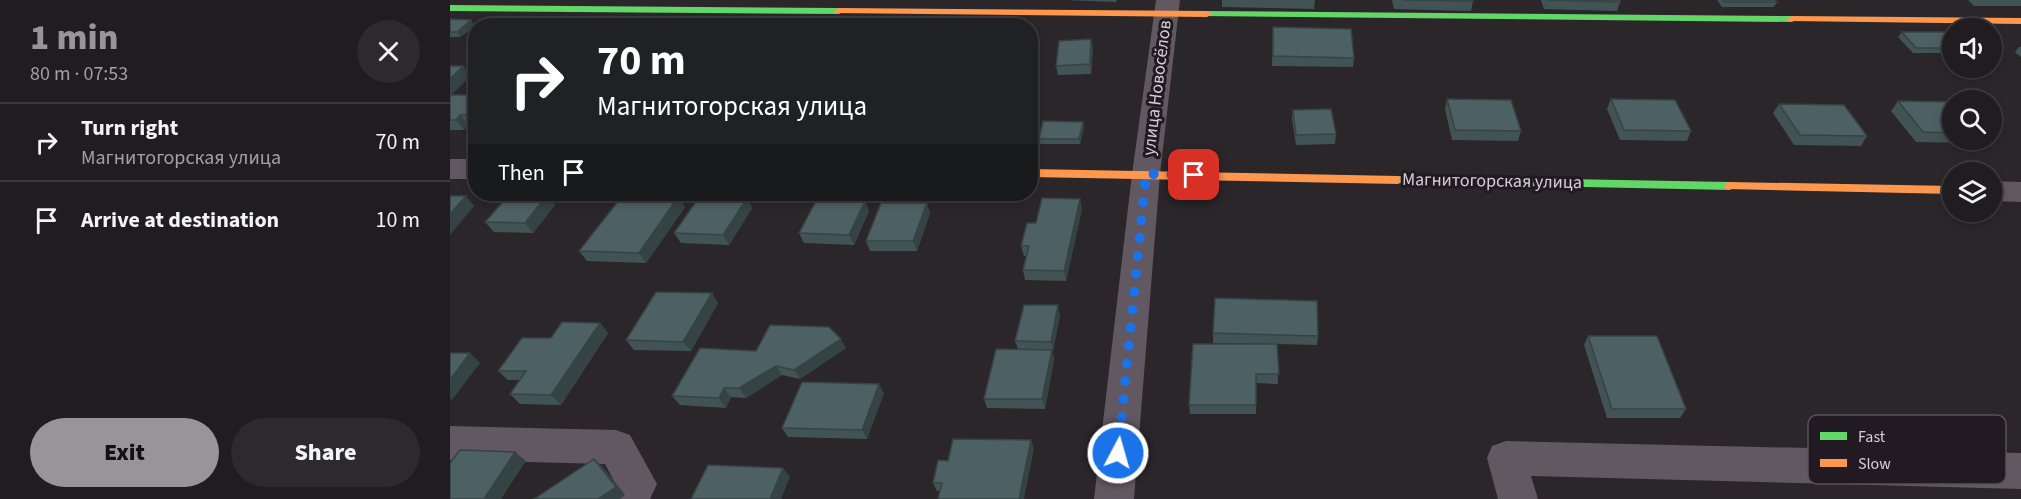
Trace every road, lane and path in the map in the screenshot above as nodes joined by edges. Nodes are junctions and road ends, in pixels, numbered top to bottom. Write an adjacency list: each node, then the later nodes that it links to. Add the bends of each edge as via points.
1 (1167, 6): 2 (street); 3 (street); 7 (street, улица Новосёлов)
2 (450, 8)
3 (2021, 21)
4 (450, 169): 5 (street)
5 (468, 170)
6 (1038, 173): 7 (street, Магнитогорская улица)
7 (1146, 174): 8 (street, Магнитогорская улица); 16 (street, улица Новосёлов)
8 (1942, 190)
9 (2002, 191): 10 (street)
10 (2021, 192)
11 (450, 443): 15 (street, via 615,447 637,484)
12 (1808, 466): 17 (street, via 1506,458)
13 (2006, 471): 14 (street)
14 (2021, 471)
15 (630, 499)
16 (1114, 499)
17 (1518, 499)

